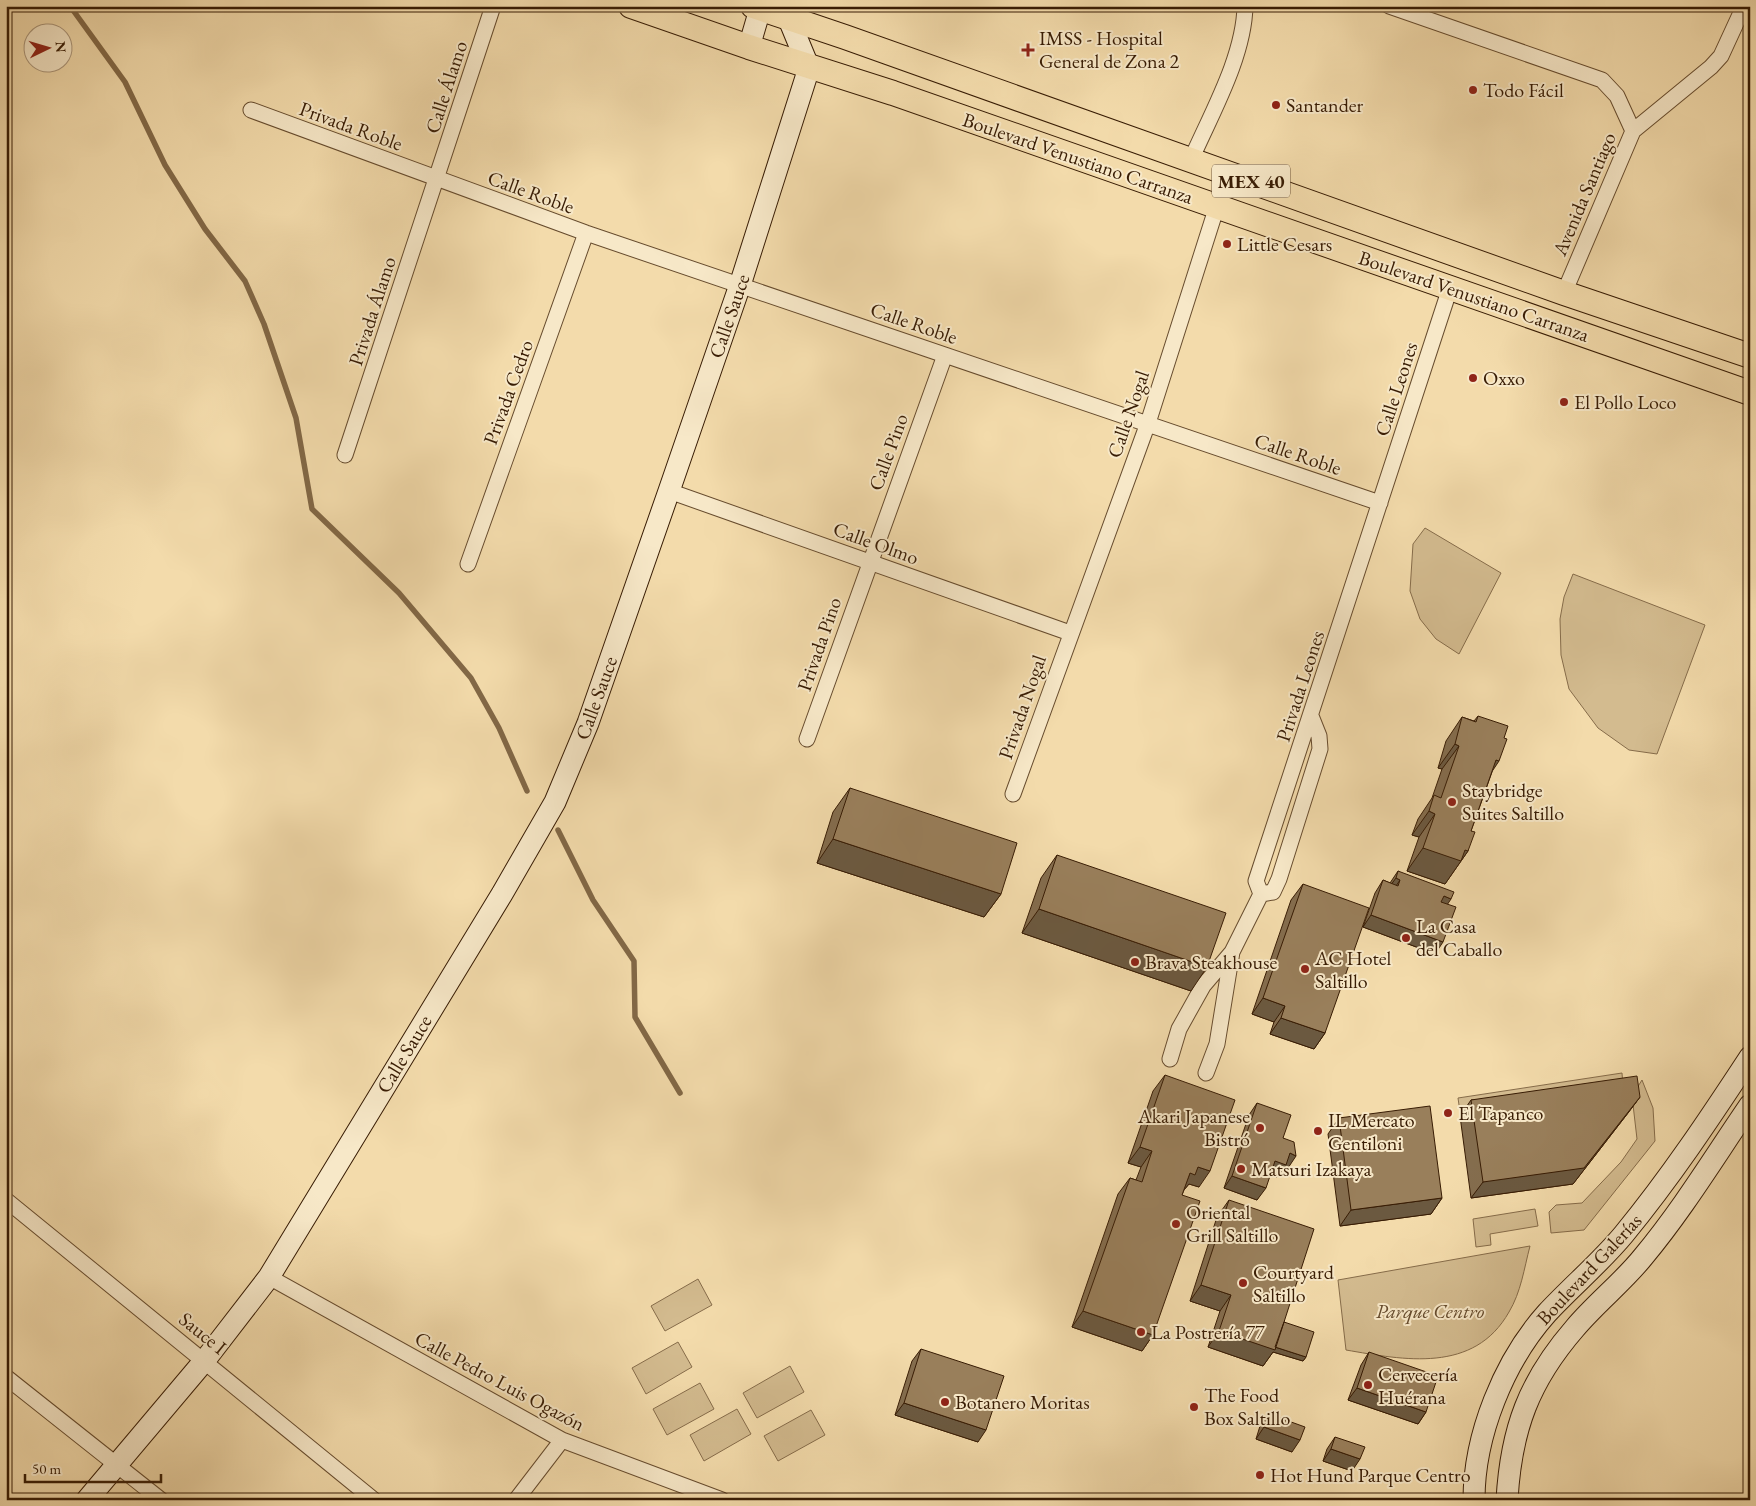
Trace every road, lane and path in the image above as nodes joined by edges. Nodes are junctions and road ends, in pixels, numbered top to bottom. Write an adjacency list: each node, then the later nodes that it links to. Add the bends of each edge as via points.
1 (493, 6): 13 (street, Calle Álamo)
2 (631, 6): 8 (main road, Boulevard Venustiano Carranza / MEX 40)
3 (1245, 6): 12 (street, via 1243,31 1231,68)
4 (1389, 6): 11 (street, via 1602,80 1618,96)
5 (1744, 6): 11 (street, Avenida Santiago, via 1721,56)
6 (758, 7): 7 (main road, Boulevard Venustiano Carranza / MEX 40); 8 (street)
7 (789, 11): 9 (street); 12 (main road, Boulevard Venustiano Carranza / MEX 40)
8 (749, 48): 9 (main road, Boulevard Venustiano Carranza / MEX 40)
9 (809, 68): 14 (main road, Boulevard Venustiano Carranza / MEX 40, via 892,93); 16 (street, Calle Sauce)
10 (251, 110): 13 (street, Privada Roble)
11 (1633, 131): 18 (street, Avenida Santiago)
12 (1191, 160): 18 (main road, Boulevard Venustiano Carranza / MEX 40)
13 (437, 180): 15 (street, Calle Roble); 23 (street, Privada Álamo)
14 (1217, 206): 17 (main road, Boulevard Venustiano Carranza / MEX 40); 22 (street, Calle Nogal)
15 (586, 233): 16 (street, Calle Roble); 27 (street, Privada Cedro)
16 (740, 285): 19 (street, Calle Roble); 24 (street, Calle Sauce)
17 (1450, 288): 21 (main road, Boulevard Venustiano Carranza / MEX 40); 25 (street, Calle Leones)
18 (1564, 293): 20 (main road, Boulevard Venustiano Carranza / MEX 40)
19 (945, 355): 22 (street, Calle Roble); 26 (street, Calle Pino)
20 (1750, 356)
21 (1750, 393)
22 (1148, 423): 25 (street, Calle Roble); 28 (street, Calle Nogal)
23 (346, 455)
24 (669, 491): 26 (street, Calle Olmo); 39 (street, Calle Sauce, via 588,723 555,802)
25 (1380, 503): 29 (street, Privada Leones)
26 (869, 562): 28 (street, Calle Olmo); 30 (street, Privada Pino)
27 (468, 564)
28 (1070, 633): 31 (street, Privada Nogal)
29 (1311, 716): 32 (street, Privada Leones); 32 (street, via 1319,736 1320,750 1279,879 1272,892)
30 (807, 739)
31 (1013, 794)
32 (1258, 888): 33 (street, Privada Leones)
33 (1232, 952): 35 (street, via 1203,986 1179,1029); 36 (street, via 1217,1044)
34 (1750, 1057): 40 (street, Boulevard Galerías, via 1650,1203 1622,1237)
35 (1170, 1059)
36 (1206, 1073)
37 (1750, 1105): 41 (street, Boulevard Galerías, via 1643,1257)
38 (6, 1200): 42 (street, Sauce I)
39 (269, 1277): 42 (street, Calle Sauce); 44 (street, Calle Pedro Luis Ogazón)
40 (1546, 1313): 41 (street, via 1564,1312); 51 (street, Boulevard Galerías, via 1523,1342 1502,1379 1474,1472)
41 (1575, 1327): 52 (street, Boulevard Galerías, via 1546,1365 1528,1397 1513,1446)
42 (205, 1360): 45 (street, Calle Sauce); 48 (street, Sauce I)
43 (6, 1376): 45 (street)
44 (562, 1440): 49 (street); 50 (street, Calle Pedro Luis Ogazón)
45 (117, 1464): 46 (street, Calle Sauce); 47 (street)
46 (87, 1500)
47 (161, 1500)
48 (374, 1500)
49 (516, 1500)
50 (722, 1500)
51 (1474, 1500)
52 (1507, 1500)

